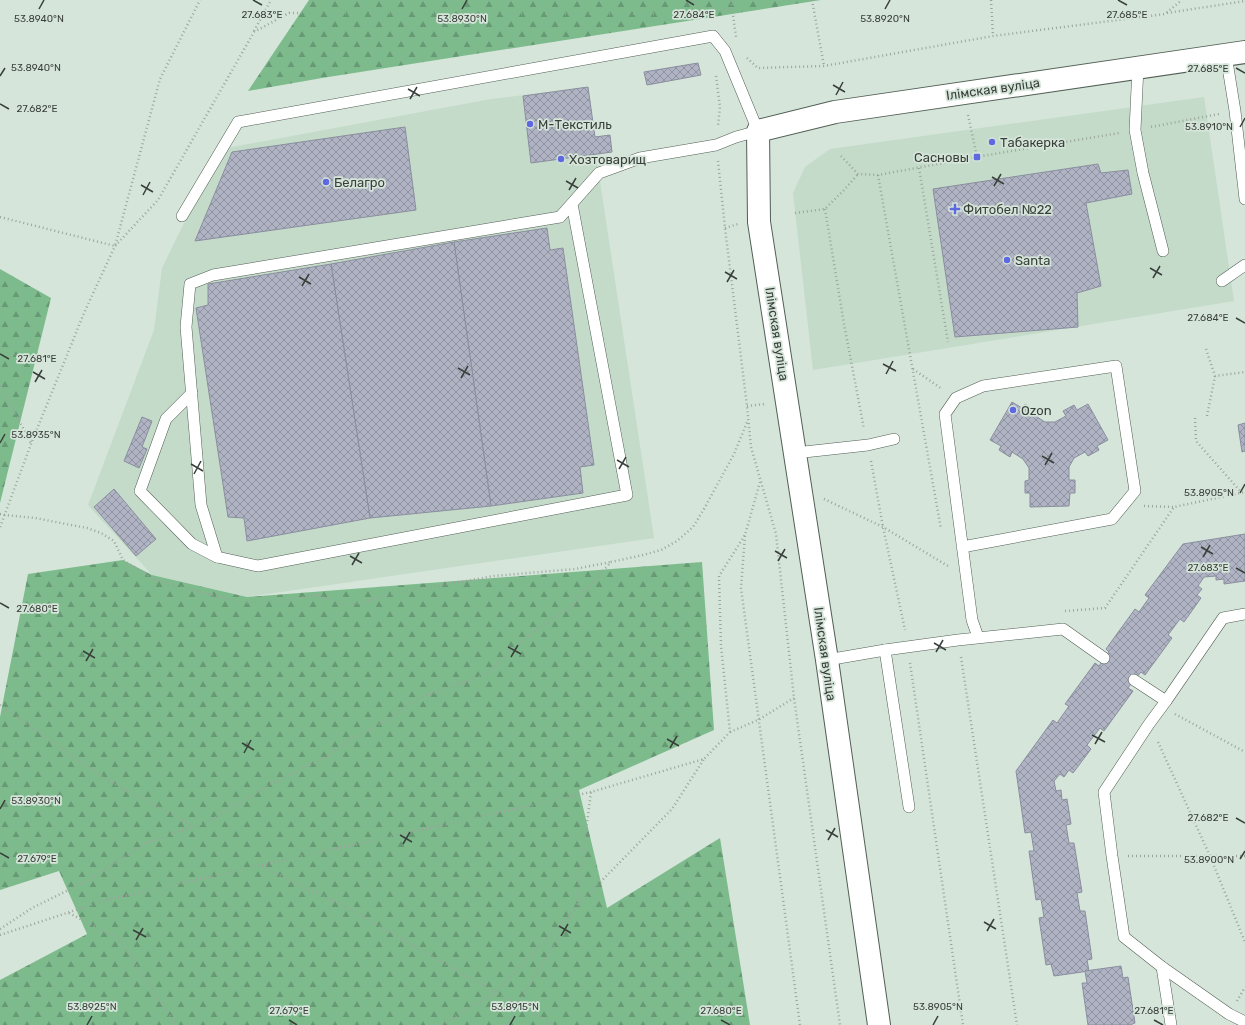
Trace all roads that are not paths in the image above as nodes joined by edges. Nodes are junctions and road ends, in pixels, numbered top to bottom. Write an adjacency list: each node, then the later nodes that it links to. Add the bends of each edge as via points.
1 (1236, 54): 2 (street, Ілімская вуліца); 4 (lane, via 1234,111)
2 (1138, 67): 3 (street, Ілімская вуліца, via 836,112); 7 (lane, via 1135,130)
3 (758, 131): 5 (lane, via 716,145 640,158 599,173); 6 (lane, via 725,50 713,36 238,122); 12 (street, Ілімская вуліца, via 759,222)
4 (1245, 199)
5 (572, 204): 10 (lane, via 560,217 213,275 190,284 186,327); 14 (lane, via 627,495 258,566)
6 (182, 216)
7 (1163, 251)
8 (1245, 265): 9 (lane)
9 (1222, 281)
10 (192, 393): 14 (lane, via 201,505); 14 (lane, via 166,419 140,491 192,544)
11 (894, 439): 12 (lane, via 868,445)
12 (795, 453): 19 (street, Ілімская вуліца)
13 (962, 547): 13 (lane, via 945,414 956,398 983,386 1116,366 1135,491 1112,519); 16 (lane, via 972,620)
14 (217, 557)
15 (1245, 614): 21 (lane, via 1223,618)
16 (978, 638): 17 (lane); 18 (lane, via 1063,629)
17 (885, 650): 19 (lane); 22 (lane)
18 (1104, 658)
19 (827, 660): 25 (street, Ілімская вуліца)
20 (1134, 680): 21 (lane)
21 (1164, 704): 23 (lane, via 1104,792 1124,937)
22 (909, 807)
23 (1162, 967): 24 (lane, via 1229,1014); 26 (lane)
24 (1245, 1022)
25 (879, 1025)
26 (1172, 1025)

